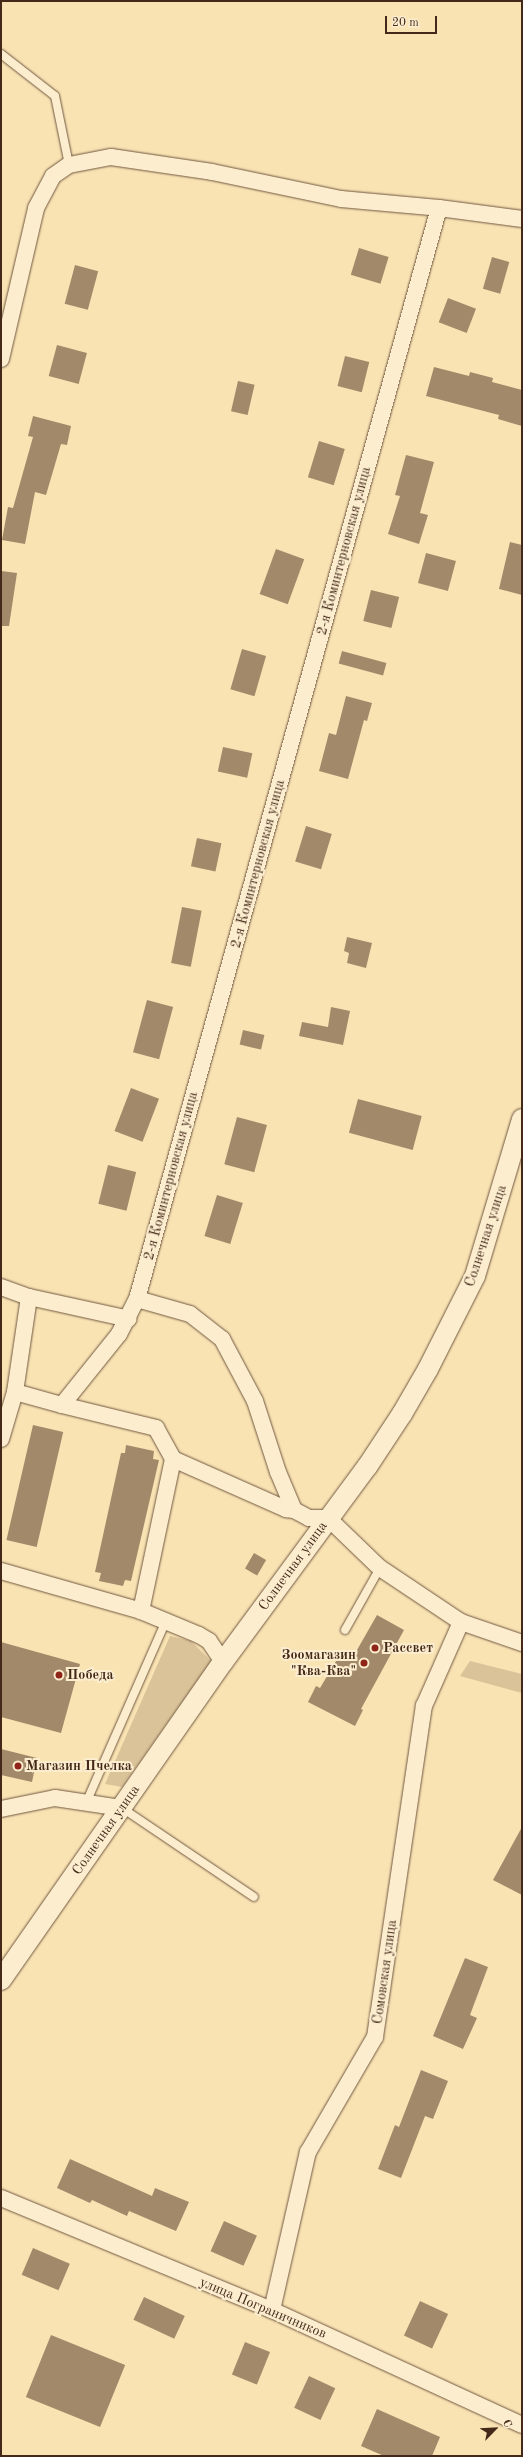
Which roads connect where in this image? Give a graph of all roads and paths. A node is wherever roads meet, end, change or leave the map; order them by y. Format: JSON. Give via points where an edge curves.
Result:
{"nodes":[{"id":1,"x":1,"y":54,"type":"edge"},
{"id":2,"x":69,"y":165,"type":"junction"},
{"id":3,"x":440,"y":208,"type":"junction"},
{"id":4,"x":522,"y":219,"type":"edge"},
{"id":5,"x":1,"y":359,"type":"edge"},
{"id":6,"x":522,"y":1120,"type":"edge"},
{"id":7,"x":1,"y":1287,"type":"edge"},
{"id":8,"x":29,"y":1296,"type":"junction"},
{"id":9,"x":137,"y":1299,"type":"junction"},
{"id":10,"x":129,"y":1319,"type":"junction"},
{"id":11,"x":15,"y":1392,"type":"junction"},
{"id":12,"x":62,"y":1405,"type":"junction"},
{"id":13,"x":1,"y":1439,"type":"edge"},
{"id":14,"x":173,"y":1459,"type":"junction"},
{"id":15,"x":294,"y":1510,"type":"junction"},
{"id":16,"x":328,"y":1518,"type":"junction"},
{"id":17,"x":380,"y":1568,"type":"junction"},
{"id":18,"x":1,"y":1571,"type":"edge"},
{"id":19,"x":141,"y":1611,"type":"junction"},
{"id":20,"x":166,"y":1621,"type":"junction"},
{"id":21,"x":461,"y":1622,"type":"junction"},
{"id":22,"x":345,"y":1630,"type":"dead end"},
{"id":23,"x":522,"y":1643,"type":"edge"},
{"id":24,"x":223,"y":1662,"type":"junction"},
{"id":25,"x":86,"y":1803,"type":"junction"},
{"id":26,"x":122,"y":1808,"type":"junction"},
{"id":27,"x":1,"y":1809,"type":"edge"},
{"id":28,"x":254,"y":1898,"type":"dead end"},
{"id":29,"x":1,"y":1980,"type":"edge"},
{"id":30,"x":1,"y":2198,"type":"edge"},
{"id":31,"x":272,"y":2310,"type":"junction"},
{"id":32,"x":522,"y":2425,"type":"edge"}],
"edges":[{"from":1,"to":2,"type":"lane","via":[[55,96]]},
{"from":2,"to":3,"type":"street","via":[[111,158],[212,172],[341,199]]},
{"from":2,"to":5,"type":"street","via":[[52,176],[36,208]]},
{"from":3,"to":4,"type":"street"},
{"from":3,"to":9,"type":"street","name":"2-я Коминтерновская улица"},
{"from":6,"to":16,"type":"street","name":"Солнечная улица","via":[[475,1276],[402,1414]]},
{"from":7,"to":8,"type":"street"},
{"from":8,"to":10,"type":"street"},
{"from":8,"to":11,"type":"street"},
{"from":9,"to":10,"type":"street","name":"2-я Коминтерновская улица"},
{"from":9,"to":15,"type":"street","via":[[190,1314],[222,1339],[255,1401],[278,1472]]},
{"from":10,"to":12,"type":"street","name":"2-я Коминтерновская улица"},
{"from":11,"to":12,"type":"street"},
{"from":11,"to":13,"type":"street"},
{"from":12,"to":14,"type":"street","via":[[156,1428]]},
{"from":14,"to":15,"type":"street","via":[[286,1509]]},
{"from":14,"to":19,"type":"street"},
{"from":15,"to":16,"type":"street","via":[[308,1518]]},
{"from":16,"to":17,"type":"street"},
{"from":16,"to":24,"type":"street","name":"Солнечная улица"},
{"from":17,"to":21,"type":"street"},
{"from":17,"to":22,"type":"lane"},
{"from":18,"to":19,"type":"street"},
{"from":19,"to":20,"type":"street"},
{"from":20,"to":24,"type":"street","via":[[209,1640]]},
{"from":20,"to":25,"type":"lane"},
{"from":21,"to":23,"type":"street"},
{"from":21,"to":31,"type":"street","name":"Сомовская улица","via":[[424,1706],[375,2037],[308,2152]]},
{"from":24,"to":26,"type":"street","name":"Солнечная улица"},
{"from":25,"to":26,"type":"street"},
{"from":25,"to":27,"type":"street","via":[[55,1798]]},
{"from":26,"to":28,"type":"lane"},
{"from":26,"to":29,"type":"street","name":"Солнечная улица"},
{"from":30,"to":31,"type":"street","name":"улица Пограничников"},
{"from":31,"to":32,"type":"street","name":"улица Пограничников"}]}
